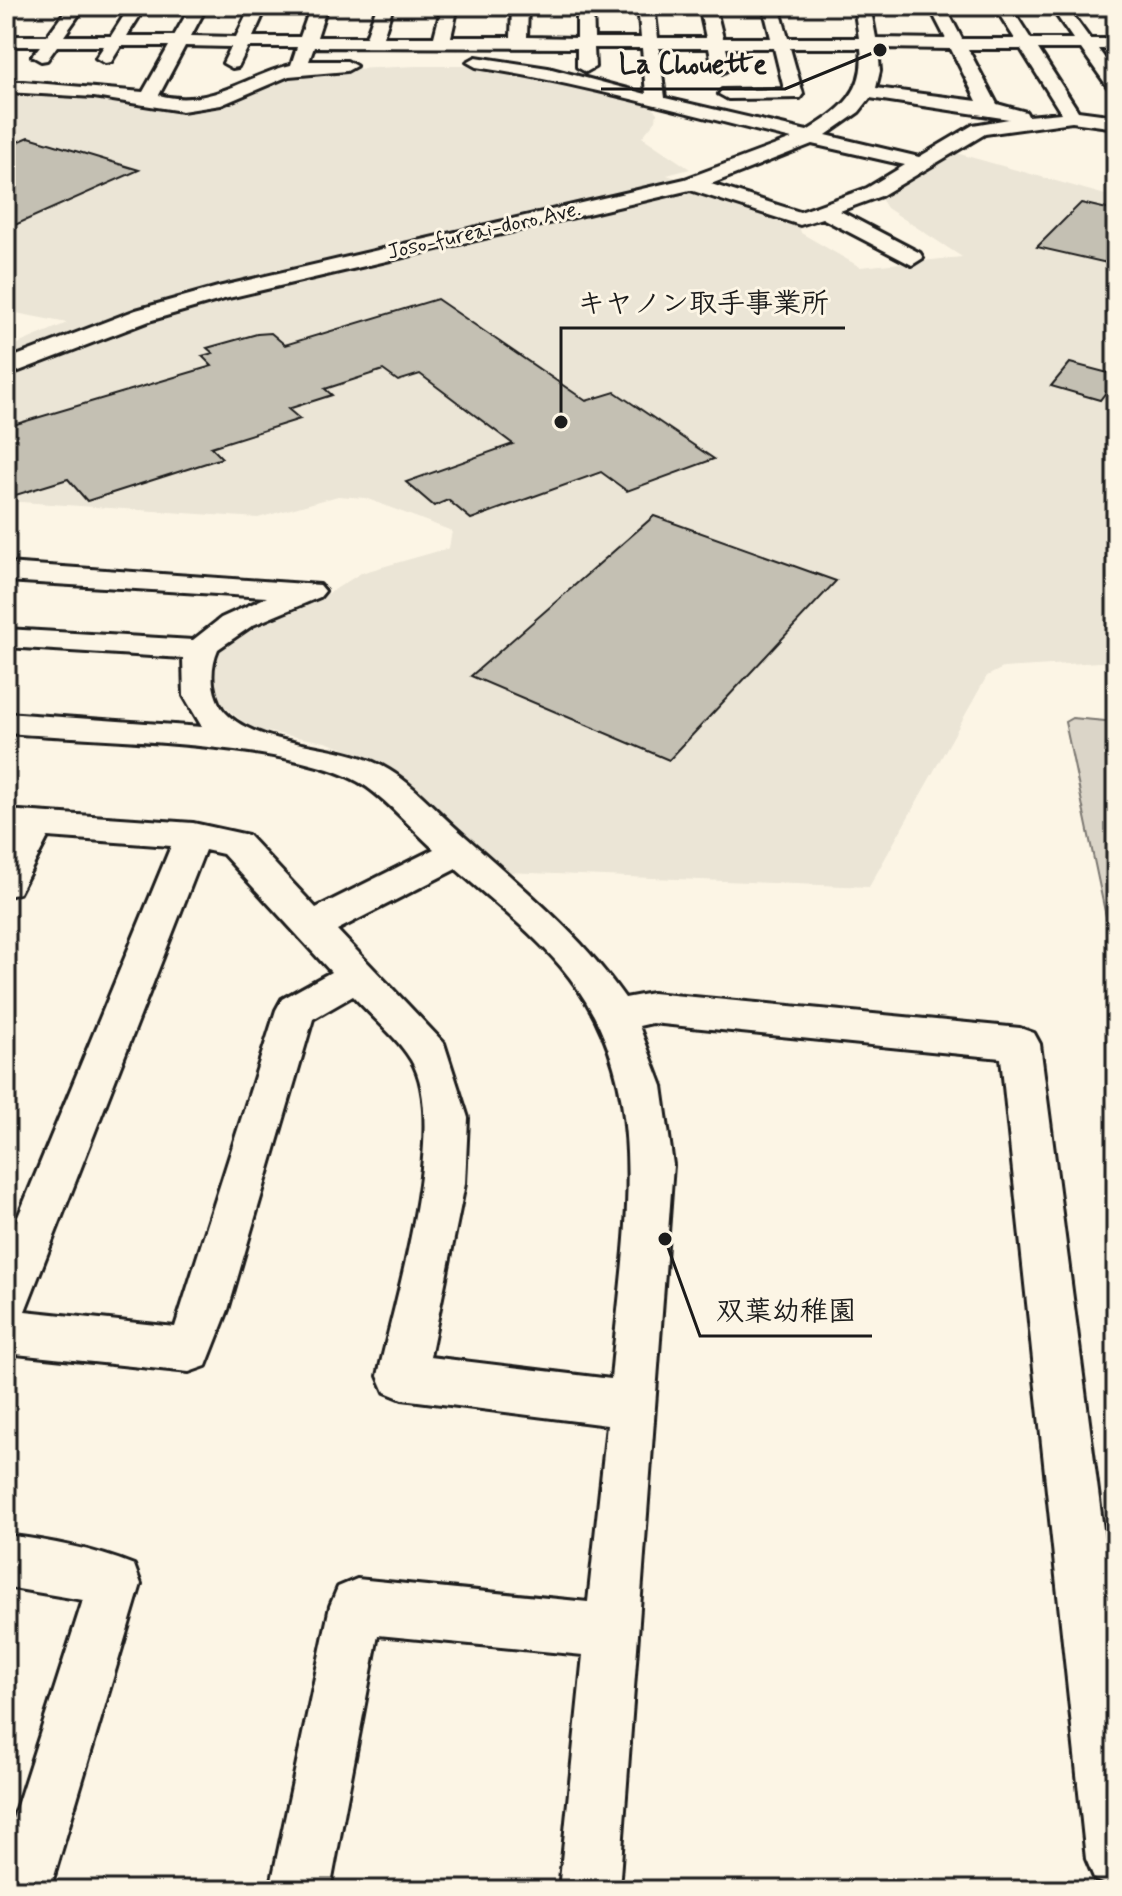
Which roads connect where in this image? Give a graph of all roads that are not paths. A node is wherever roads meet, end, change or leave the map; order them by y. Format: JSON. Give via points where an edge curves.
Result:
{"nodes":[{"id":1,"x":12,"y":6,"type":"edge"},
{"id":2,"x":77,"y":6,"type":"edge"},
{"id":3,"x":138,"y":6,"type":"edge"},
{"id":4,"x":199,"y":6,"type":"edge"},
{"id":5,"x":259,"y":6,"type":"edge"},
{"id":6,"x":319,"y":6,"type":"edge"},
{"id":7,"x":385,"y":6,"type":"edge"},
{"id":8,"x":450,"y":6,"type":"edge"},
{"id":9,"x":520,"y":6,"type":"edge"},
{"id":10,"x":585,"y":6,"type":"edge"},
{"id":11,"x":646,"y":6,"type":"edge"},
{"id":12,"x":707,"y":6,"type":"edge"},
{"id":13,"x":771,"y":6,"type":"edge"},
{"id":14,"x":862,"y":6,"type":"edge"},
{"id":15,"x":937,"y":6,"type":"edge"},
{"id":16,"x":1002,"y":6,"type":"edge"},
{"id":17,"x":1058,"y":6,"type":"edge"},
{"id":18,"x":6,"y":13,"type":"edge"},
{"id":19,"x":6,"y":41,"type":"edge"},
{"id":20,"x":51,"y":41,"type":"junction"},
{"id":21,"x":115,"y":42,"type":"junction"},
{"id":22,"x":180,"y":42,"type":"junction"},
{"id":23,"x":242,"y":42,"type":"junction"},
{"id":24,"x":306,"y":42,"type":"junction"},
{"id":25,"x":373,"y":42,"type":"junction"},
{"id":26,"x":441,"y":43,"type":"junction"},
{"id":27,"x":519,"y":43,"type":"junction"},
{"id":28,"x":585,"y":43,"type":"junction"},
{"id":29,"x":650,"y":43,"type":"junction"},
{"id":30,"x":715,"y":43,"type":"junction"},
{"id":31,"x":780,"y":44,"type":"junction"},
{"id":32,"x":868,"y":44,"type":"junction"},
{"id":33,"x":957,"y":44,"type":"junction"},
{"id":34,"x":1027,"y":44,"type":"junction"},
{"id":35,"x":1084,"y":44,"type":"junction"},
{"id":36,"x":1116,"y":44,"type":"edge"},
{"id":37,"x":437,"y":62,"type":"dead end"},
{"id":38,"x":367,"y":65,"type":"dead end"},
{"id":39,"x":298,"y":68,"type":"junction"},
{"id":40,"x":258,"y":81,"type":"junction"},
{"id":41,"x":587,"y":86,"type":"junction"},
{"id":42,"x":1116,"y":86,"type":"edge"},
{"id":43,"x":12,"y":87,"type":"edge"},
{"id":44,"x":84,"y":91,"type":"junction"},
{"id":45,"x":865,"y":92,"type":"junction"},
{"id":46,"x":728,"y":94,"type":"junction"},
{"id":47,"x":149,"y":98,"type":"junction"},
{"id":48,"x":656,"y":102,"type":"junction"},
{"id":49,"x":990,"y":108,"type":"junction"},
{"id":50,"x":1072,"y":116,"type":"junction"},
{"id":51,"x":732,"y":118,"type":"junction"},
{"id":52,"x":1038,"y":122,"type":"junction"},
{"id":53,"x":1116,"y":122,"type":"edge"},
{"id":54,"x":805,"y":138,"type":"junction"},
{"id":55,"x":1101,"y":140,"type":"dead end"},
{"id":56,"x":925,"y":164,"type":"junction"},
{"id":57,"x":691,"y":184,"type":"junction"},
{"id":58,"x":824,"y":211,"type":"junction"},
{"id":59,"x":912,"y":258,"type":"dead end"},
{"id":60,"x":6,"y":369,"type":"edge"},
{"id":61,"x":6,"y":572,"type":"edge"},
{"id":62,"x":6,"y":638,"type":"edge"},
{"id":63,"x":203,"y":650,"type":"junction"},
{"id":64,"x":10,"y":731,"type":"edge"},
{"id":65,"x":255,"y":742,"type":"junction"},
{"id":66,"x":21,"y":823,"type":"edge"},
{"id":67,"x":193,"y":835,"type":"junction"},
{"id":68,"x":460,"y":851,"type":"junction"},
{"id":69,"x":6,"y":884,"type":"edge"},
{"id":70,"x":311,"y":927,"type":"junction"},
{"id":71,"x":359,"y":975,"type":"junction"},
{"id":72,"x":615,"y":1015,"type":"junction"},
{"id":73,"x":6,"y":1302,"type":"edge"},
{"id":74,"x":6,"y":1331,"type":"edge"},
{"id":75,"x":633,"y":1405,"type":"junction"},
{"id":76,"x":6,"y":1561,"type":"edge"},
{"id":77,"x":612,"y":1631,"type":"junction"},
{"id":78,"x":1116,"y":1859,"type":"edge"},
{"id":79,"x":20,"y":1890,"type":"edge"},
{"id":80,"x":300,"y":1890,"type":"edge"},
{"id":81,"x":589,"y":1890,"type":"edge"}],
"edges":[{"from":1,"to":18,"type":"street"},
{"from":2,"to":20,"type":"street"},
{"from":3,"to":21,"type":"street"},
{"from":4,"to":22,"type":"street"},
{"from":5,"to":23,"type":"street"},
{"from":6,"to":24,"type":"street"},
{"from":7,"to":25,"type":"street"},
{"from":8,"to":26,"type":"street"},
{"from":9,"to":27,"type":"street"},
{"from":10,"to":28,"type":"street"},
{"from":11,"to":29,"type":"street"},
{"from":12,"to":30,"type":"street"},
{"from":13,"to":31,"type":"street"},
{"from":14,"to":32,"type":"street"},
{"from":15,"to":33,"type":"street"},
{"from":16,"to":34,"type":"street"},
{"from":17,"to":35,"type":"street"},
{"from":19,"to":20,"type":"street"},
{"from":20,"to":21,"type":"street"},
{"from":20,"to":43,"type":"street"},
{"from":21,"to":22,"type":"street"},
{"from":21,"to":44,"type":"street"},
{"from":22,"to":23,"type":"street"},
{"from":22,"to":47,"type":"street"},
{"from":23,"to":24,"type":"street"},
{"from":23,"to":40,"type":"street","via":[[224,82]]},
{"from":24,"to":25,"type":"street"},
{"from":24,"to":39,"type":"street"},
{"from":25,"to":26,"type":"street"},
{"from":26,"to":27,"type":"street"},
{"from":27,"to":28,"type":"street"},
{"from":28,"to":29,"type":"street"},
{"from":28,"to":41,"type":"street"},
{"from":29,"to":30,"type":"street"},
{"from":29,"to":48,"type":"street"},
{"from":30,"to":31,"type":"street"},
{"from":30,"to":46,"type":"street"},
{"from":31,"to":32,"type":"street"},
{"from":31,"to":46,"type":"street","via":[[794,94]]},
{"from":32,"to":33,"type":"street"},
{"from":32,"to":45,"type":"street"},
{"from":33,"to":34,"type":"street"},
{"from":33,"to":49,"type":"street"},
{"from":34,"to":35,"type":"street"},
{"from":34,"to":50,"type":"street"},
{"from":35,"to":36,"type":"street"},
{"from":35,"to":42,"type":"street"},
{"from":37,"to":41,"type":"street","via":[[548,73]]},
{"from":38,"to":39,"type":"street"},
{"from":39,"to":40,"type":"street"},
{"from":40,"to":47,"type":"street","via":[[238,95],[208,104],[178,106]]},
{"from":41,"to":48,"type":"street"},
{"from":43,"to":44,"type":"street"},
{"from":44,"to":47,"type":"street"},
{"from":45,"to":49,"type":"street"},
{"from":45,"to":54,"type":"street","name":"Joso-fureai-doro Ave."},
{"from":46,"to":51,"type":"street"},
{"from":48,"to":51,"type":"street"},
{"from":49,"to":52,"type":"street"},
{"from":50,"to":52,"type":"street"},
{"from":50,"to":53,"type":"street"},
{"from":51,"to":54,"type":"street"},
{"from":52,"to":55,"type":"street"},
{"from":52,"to":56,"type":"street","via":[[980,129]]},
{"from":54,"to":56,"type":"street"},
{"from":54,"to":57,"type":"street","name":"Joso-fureai-doro Ave.","via":[[760,161]]},
{"from":56,"to":58,"type":"street"},
{"from":57,"to":58,"type":"street","via":[[800,219]]},
{"from":57,"to":60,"type":"street","name":"Joso-fureai-doro Ave.","via":[[218,294],[144,315]]},
{"from":58,"to":59,"type":"street"},
{"from":61,"to":63,"type":"street","via":[[310,591],[235,622],[207,640]]},
{"from":62,"to":63,"type":"street"},
{"from":63,"to":65,"type":"street","via":[[196,687],[209,711],[218,726]]},
{"from":64,"to":65,"type":"street"},
{"from":65,"to":68,"type":"street","via":[[339,761],[378,778]]},
{"from":66,"to":67,"type":"street"},
{"from":66,"to":69,"type":"street"},
{"from":67,"to":70,"type":"street","via":[[235,844]]},
{"from":67,"to":73,"type":"street"},
{"from":68,"to":70,"type":"street"},
{"from":68,"to":72,"type":"street","via":[[563,945]]},
{"from":70,"to":71,"type":"street"},
{"from":71,"to":74,"type":"street","via":[[296,1010],[189,1350]]},
{"from":71,"to":75,"type":"street","via":[[430,1054],[447,1118],[443,1184],[402,1376]]},
{"from":72,"to":75,"type":"street","via":[[641,1086],[651,1165]]},
{"from":72,"to":78,"type":"street","via":[[652,1008],[1020,1044]]},
{"from":75,"to":77,"type":"street"},
{"from":76,"to":79,"type":"street","via":[[74,1570],[115,1584]]},
{"from":77,"to":80,"type":"street","via":[[357,1606]]},
{"from":77,"to":81,"type":"street"}]}
